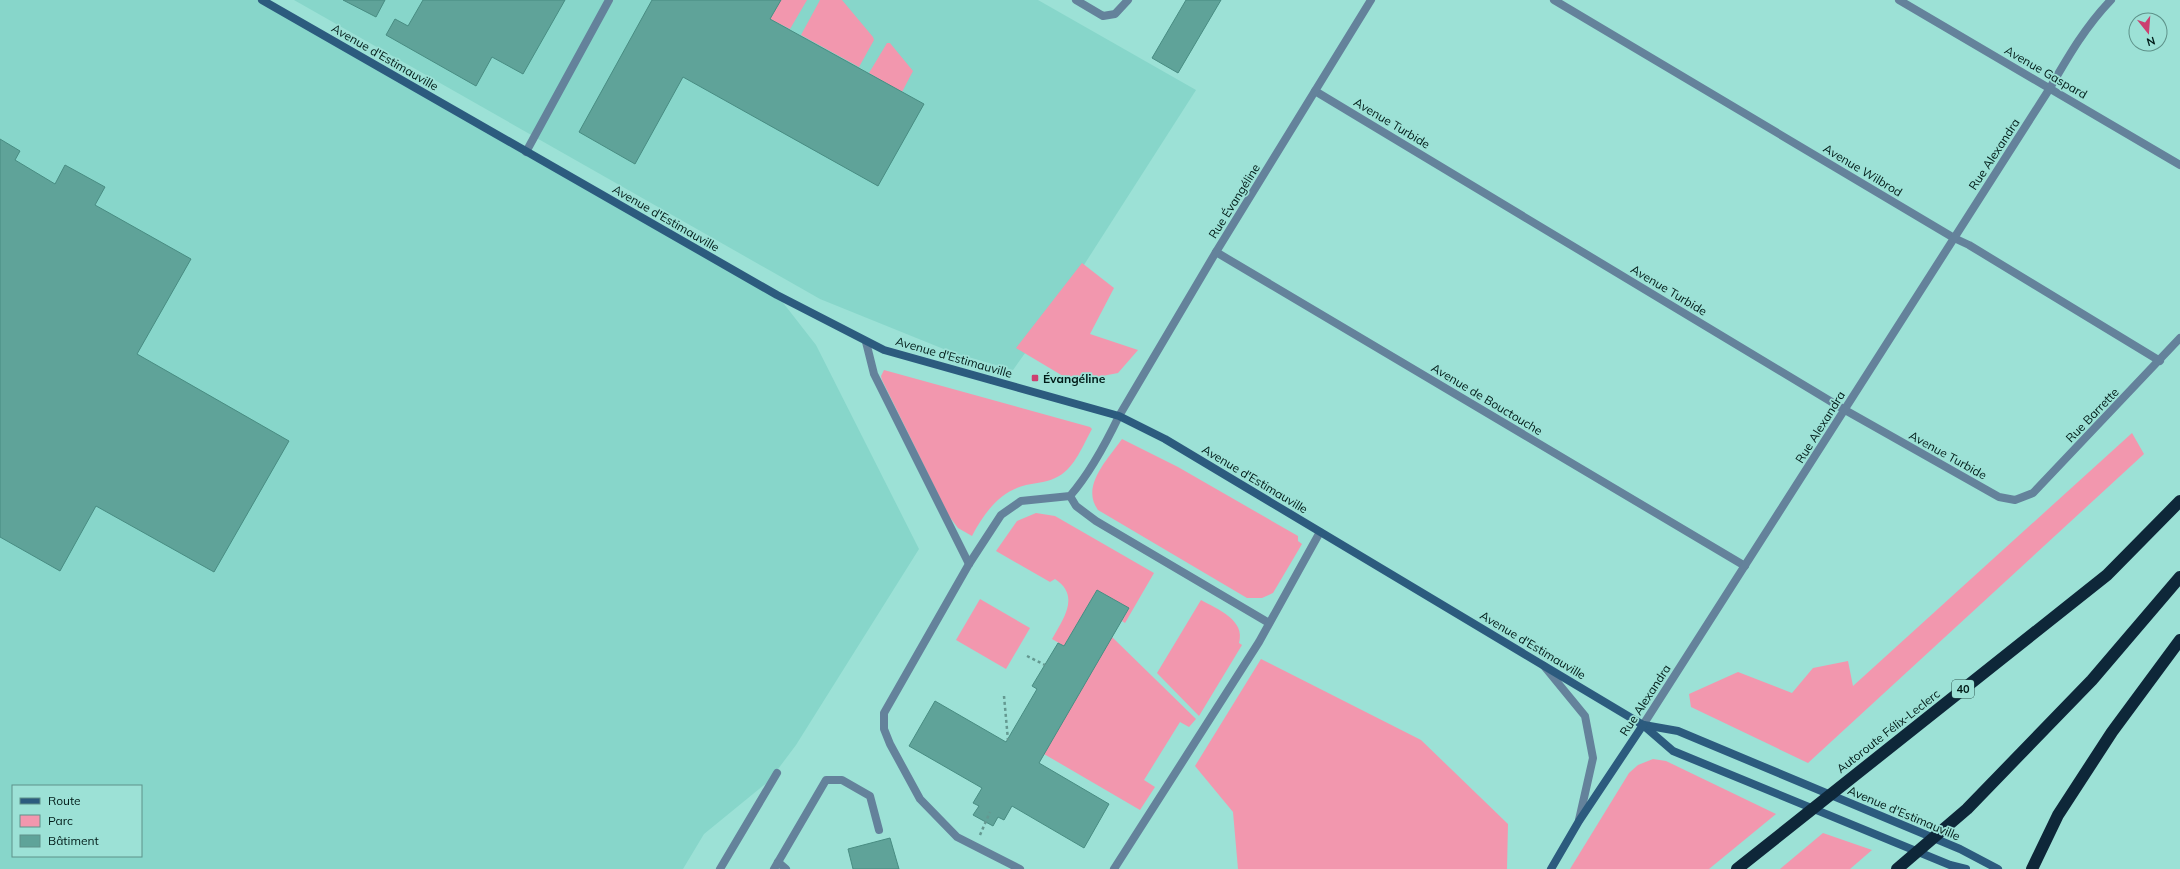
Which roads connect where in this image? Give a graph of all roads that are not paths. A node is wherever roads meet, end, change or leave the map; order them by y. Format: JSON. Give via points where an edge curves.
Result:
{"nodes":[{"id":1,"x":262,"y":0,"type":"edge"},
{"id":2,"x":609,"y":0,"type":"edge"},
{"id":3,"x":1076,"y":0,"type":"edge"},
{"id":4,"x":1128,"y":0,"type":"edge"},
{"id":5,"x":1371,"y":0,"type":"edge"},
{"id":6,"x":1554,"y":0,"type":"edge"},
{"id":7,"x":1899,"y":0,"type":"edge"},
{"id":8,"x":2106,"y":1,"type":"edge"},
{"id":9,"x":2050,"y":88,"type":"junction"},
{"id":10,"x":1315,"y":91,"type":"junction"},
{"id":11,"x":526,"y":152,"type":"junction"},
{"id":12,"x":2180,"y":165,"type":"edge"},
{"id":13,"x":1954,"y":238,"type":"junction"},
{"id":14,"x":1216,"y":252,"type":"junction"},
{"id":15,"x":2180,"y":338,"type":"edge"},
{"id":16,"x":866,"y":342,"type":"junction"},
{"id":17,"x":2160,"y":361,"type":"junction"},
{"id":18,"x":1845,"y":410,"type":"junction"},
{"id":19,"x":1119,"y":416,"type":"junction"},
{"id":20,"x":1070,"y":496,"type":"junction"},
{"id":21,"x":2015,"y":500,"type":"joint"},
{"id":22,"x":2180,"y":501,"type":"edge"},
{"id":23,"x":1320,"y":532,"type":"junction"},
{"id":24,"x":969,"y":564,"type":"junction"},
{"id":25,"x":1745,"y":566,"type":"junction"},
{"id":26,"x":2180,"y":578,"type":"edge"},
{"id":27,"x":1269,"y":623,"type":"junction"},
{"id":28,"x":2180,"y":640,"type":"edge"},
{"id":29,"x":1543,"y":664,"type":"junction"},
{"id":30,"x":1643,"y":725,"type":"junction"},
{"id":31,"x":777,"y":773,"type":"dead end"},
{"id":32,"x":1579,"y":821,"type":"junction"},
{"id":33,"x":878,"y":830,"type":"dead end"},
{"id":34,"x":776,"y":866,"type":"edge"},
{"id":35,"x":720,"y":869,"type":"edge"},
{"id":36,"x":786,"y":869,"type":"edge"},
{"id":37,"x":1020,"y":869,"type":"edge"},
{"id":38,"x":1114,"y":869,"type":"edge"},
{"id":39,"x":1551,"y":869,"type":"edge"},
{"id":40,"x":1737,"y":869,"type":"edge"},
{"id":41,"x":1896,"y":869,"type":"edge"},
{"id":42,"x":1966,"y":869,"type":"edge"},
{"id":43,"x":1998,"y":869,"type":"edge"},
{"id":44,"x":2032,"y":869,"type":"edge"}],
"edges":[{"from":1,"to":11,"type":"main road","name":"Avenue d'Estimauville"},
{"from":2,"to":11,"type":"street"},
{"from":3,"to":4,"type":"street","via":[[1103,16],[1116,14]]},
{"from":5,"to":10,"type":"street","name":"Rue Évangéline"},
{"from":6,"to":13,"type":"street","name":"Avenue Wilbrod"},
{"from":7,"to":9,"type":"street","name":"Avenue Gaspard"},
{"from":8,"to":9,"type":"street","name":"Rue Alexandra"},
{"from":9,"to":12,"type":"street","name":"Avenue Gaspard"},
{"from":9,"to":13,"type":"street","name":"Rue Alexandra"},
{"from":10,"to":14,"type":"street","name":"Rue Évangéline"},
{"from":10,"to":18,"type":"street","name":"Avenue Turbide"},
{"from":11,"to":16,"type":"main road","name":"Avenue d'Estimauville","via":[[770,291]]},
{"from":13,"to":17,"type":"street","name":"Avenue Wilbrod"},
{"from":13,"to":18,"type":"street","name":"Rue Alexandra"},
{"from":14,"to":19,"type":"street","name":"Rue Évangéline"},
{"from":14,"to":25,"type":"street","name":"Avenue de Bouctouche"},
{"from":15,"to":17,"type":"street","name":"Rue Barrette"},
{"from":16,"to":19,"type":"main road","name":"Avenue d'Estimauville","via":[[884,350]]},
{"from":16,"to":24,"type":"street","via":[[874,374]]},
{"from":17,"to":21,"type":"street","name":"Rue Barrette","via":[[2033,493]]},
{"from":18,"to":21,"type":"street","name":"Avenue Turbide","via":[[1999,497]]},
{"from":18,"to":25,"type":"street","name":"Rue Alexandra"},
{"from":19,"to":20,"type":"street","name":"Rue Évangéline","via":[[1110,435]]},
{"from":19,"to":23,"type":"main road","name":"Avenue d'Estimauville","via":[[1165,439]]},
{"from":20,"to":24,"type":"street","via":[[1021,502],[1010,508],[1001,515]]},
{"from":20,"to":27,"type":"street","via":[[1076,506],[1096,521]]},
{"from":22,"to":40,"type":"highway","name":"Autoroute Félix-Leclerc","number":"40","via":[[2107,575]]},
{"from":23,"to":27,"type":"street"},
{"from":23,"to":29,"type":"main road","name":"Avenue d'Estimauville"},
{"from":24,"to":37,"type":"street","via":[[884,712],[884,729],[920,799],[957,838]]},
{"from":25,"to":30,"type":"street","name":"Rue Alexandra"},
{"from":26,"to":41,"type":"highway","via":[[2092,680],[1989,787]]},
{"from":27,"to":38,"type":"street"},
{"from":28,"to":44,"type":"highway","via":[[2112,732],[2058,815]]},
{"from":29,"to":30,"type":"main road","name":"Avenue d'Estimauville"},
{"from":29,"to":32,"type":"street","via":[[1584,716],[1593,758]]},
{"from":30,"to":32,"type":"main road","name":"Rue Alexandra"},
{"from":30,"to":42,"type":"main road","name":"Avenue d'Estimauville","via":[[1673,750],[1950,865]]},
{"from":30,"to":43,"type":"main road","name":"Avenue d'Estimauville","via":[[1678,731],[1960,849]]},
{"from":31,"to":35,"type":"street"},
{"from":32,"to":39,"type":"main road","name":"Rue Alexandra"},
{"from":33,"to":34,"type":"street","via":[[870,796],[842,780],[826,780]]},
{"from":34,"to":36,"type":"street"}]}
